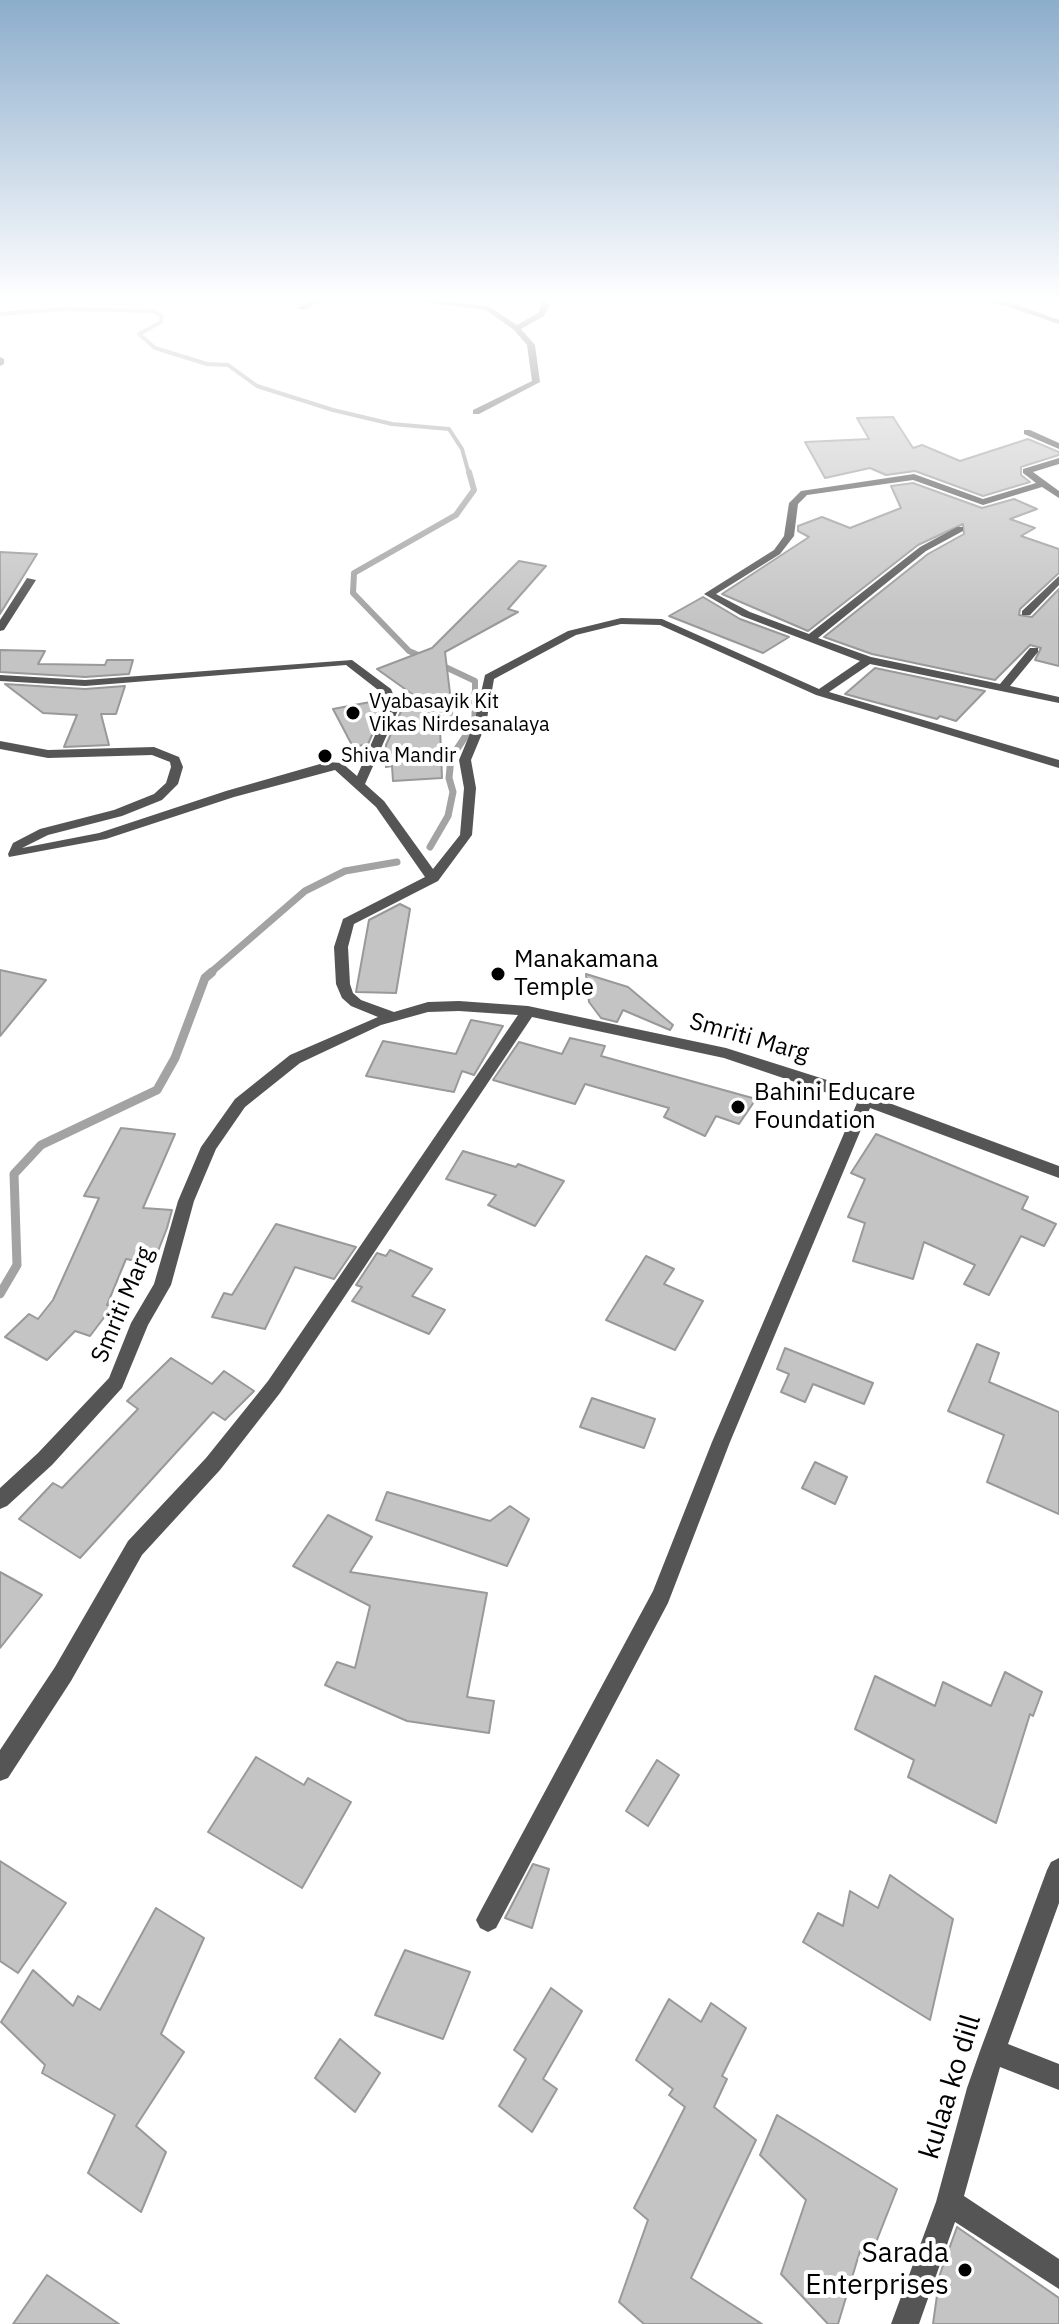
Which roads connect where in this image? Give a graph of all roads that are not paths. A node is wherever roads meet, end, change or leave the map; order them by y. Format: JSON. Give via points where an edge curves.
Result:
{"nodes":[{"id":1,"x":489,"y":405,"type":"edge"},
{"id":2,"x":476,"y":412,"type":"dead end"},
{"id":3,"x":1027,"y":432,"type":"dead end"},
{"id":4,"x":1059,"y":446,"type":"edge"},
{"id":5,"x":1059,"y":461,"type":"edge"},
{"id":6,"x":1042,"y":484,"type":"junction"},
{"id":7,"x":1059,"y":495,"type":"edge"},
{"id":8,"x":960,"y":529,"type":"dead end"},
{"id":9,"x":1059,"y":579,"type":"edge"},
{"id":10,"x":31,"y":580,"type":"dead end"},
{"id":11,"x":1026,"y":613,"type":"dead end"},
{"id":12,"x":0,"y":628,"type":"edge"},
{"id":13,"x":810,"y":639,"type":"junction"},
{"id":14,"x":1034,"y":650,"type":"dead end"},
{"id":15,"x":868,"y":660,"type":"junction"},
{"id":16,"x":0,"y":678,"type":"edge"},
{"id":17,"x":1002,"y":689,"type":"junction"},
{"id":18,"x":820,"y":693,"type":"junction"},
{"id":19,"x":1059,"y":700,"type":"edge"},
{"id":20,"x":0,"y":745,"type":"edge"},
{"id":21,"x":1059,"y":764,"type":"edge"},
{"id":22,"x":360,"y":782,"type":"junction"},
{"id":23,"x":433,"y":878,"type":"junction"},
{"id":24,"x":528,"y":1011,"type":"junction"},
{"id":25,"x":393,"y":1017,"type":"junction"},
{"id":26,"x":866,"y":1100,"type":"junction"},
{"id":27,"x":1059,"y":1172,"type":"edge"},
{"id":28,"x":0,"y":1500,"type":"edge"},
{"id":29,"x":0,"y":1770,"type":"edge"},
{"id":30,"x":1059,"y":1870,"type":"edge"},
{"id":31,"x":488,"y":1920,"type":"dead end"},
{"id":32,"x":993,"y":2051,"type":"junction"},
{"id":33,"x":1059,"y":2077,"type":"edge"},
{"id":34,"x":949,"y":2202,"type":"junction"},
{"id":35,"x":1059,"y":2275,"type":"edge"},
{"id":36,"x":905,"y":2324,"type":"edge"}],
"edges":[{"from":1,"to":2,"type":"street"},
{"from":3,"to":4,"type":"street"},
{"from":5,"to":6,"type":"street","via":[[1026,471]]},
{"from":6,"to":7,"type":"street"},
{"from":6,"to":13,"type":"street","via":[[983,502],[914,477],[804,493],[794,503],[789,536],[777,552],[709,594]]},
{"from":8,"to":13,"type":"street","via":[[923,549]]},
{"from":9,"to":11,"type":"street"},
{"from":10,"to":12,"type":"street"},
{"from":13,"to":15,"type":"street"},
{"from":14,"to":17,"type":"street"},
{"from":15,"to":17,"type":"street"},
{"from":15,"to":18,"type":"street"},
{"from":16,"to":22,"type":"street","via":[[85,683],[348,662],[387,691],[393,708]]},
{"from":17,"to":19,"type":"street"},
{"from":18,"to":21,"type":"street"},
{"from":18,"to":23,"type":"street","via":[[662,622],[621,621],[572,633],[489,677],[480,724],[465,760],[470,788],[466,835]]},
{"from":20,"to":22,"type":"street","via":[[48,754],[154,751],[175,760],[177,767],[172,784],[158,797],[44,832],[17,846],[14,854],[102,836],[327,766],[338,766]]},
{"from":22,"to":23,"type":"street","via":[[404,833]]},
{"from":23,"to":25,"type":"street","via":[[348,922],[341,947],[347,995]]},
{"from":24,"to":25,"type":"street","name":"Smriti Marg","via":[[428,1007]]},
{"from":24,"to":26,"type":"street","name":"Smriti Marg","via":[[726,1053]]},
{"from":24,"to":29,"type":"street","via":[[274,1387],[213,1464],[135,1548]]},
{"from":25,"to":28,"type":"street","name":"Smriti Marg","via":[[295,1059],[240,1103],[209,1147],[186,1201],[162,1285],[116,1383]]},
{"from":26,"to":27,"type":"street","name":"Smriti Marg"},
{"from":26,"to":31,"type":"street","via":[[661,1596]]},
{"from":30,"to":32,"type":"street","name":"kulaa ko dill"},
{"from":32,"to":33,"type":"street"},
{"from":32,"to":34,"type":"street","name":"kulaa ko dill"},
{"from":34,"to":35,"type":"street"},
{"from":34,"to":36,"type":"street","name":"kulaa ko dill"}]}
